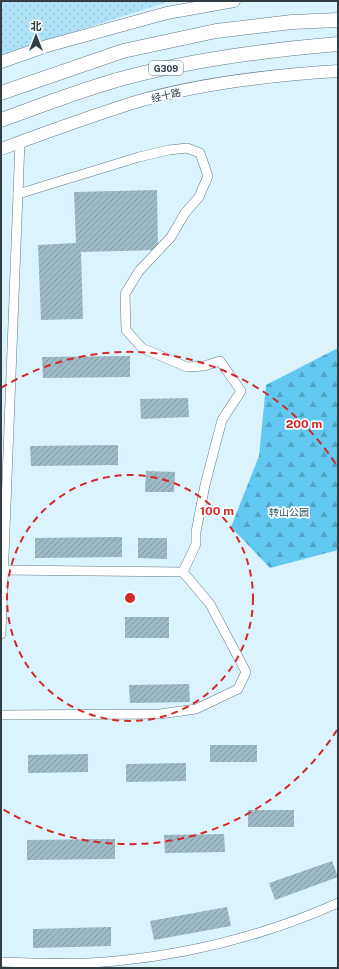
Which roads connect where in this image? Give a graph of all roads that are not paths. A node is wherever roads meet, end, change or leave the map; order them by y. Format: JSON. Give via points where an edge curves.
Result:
{"nodes":[{"id":1,"x":234,"y":1,"type":"edge"},
{"id":2,"x":338,"y":20,"type":"edge"},
{"id":3,"x":338,"y":44,"type":"edge"},
{"id":4,"x":1,"y":62,"type":"edge"},
{"id":5,"x":338,"y":71,"type":"edge"},
{"id":6,"x":1,"y":93,"type":"edge"},
{"id":7,"x":1,"y":120,"type":"edge"},
{"id":8,"x":20,"y":142,"type":"junction"},
{"id":9,"x":1,"y":149,"type":"edge"},
{"id":10,"x":18,"y":194,"type":"junction"},
{"id":11,"x":3,"y":570,"type":"junction"},
{"id":12,"x":183,"y":572,"type":"junction"},
{"id":13,"x":1,"y":634,"type":"edge"},
{"id":14,"x":1,"y":715,"type":"edge"},
{"id":15,"x":338,"y":903,"type":"edge"},
{"id":16,"x":1,"y":962,"type":"edge"}],
"edges":[{"from":1,"to":4,"type":"main road","via":[[167,13],[47,46]]},
{"from":2,"to":6,"type":"highway","number":"G309","via":[[292,22],[216,31],[123,51]]},
{"from":3,"to":7,"type":"highway","number":"G309","via":[[218,57],[127,77]]},
{"from":5,"to":8,"type":"main road","name":"经十路","via":[[197,88],[140,101]]},
{"from":8,"to":9,"type":"main road","name":"经十路"},
{"from":8,"to":10,"type":"street"},
{"from":10,"to":11,"type":"street"},
{"from":10,"to":12,"type":"street","via":[[169,150],[187,148],[200,153],[208,176],[199,197],[125,294],[126,330],[142,348],[187,367],[204,366],[220,360],[241,391],[222,420],[204,485],[196,544]]},
{"from":11,"to":12,"type":"street"},
{"from":11,"to":13,"type":"street"},
{"from":12,"to":14,"type":"street","via":[[210,604],[246,672],[238,689],[196,709],[160,714]]},
{"from":15,"to":16,"type":"street","via":[[236,940],[161,956],[52,964]]}]}
